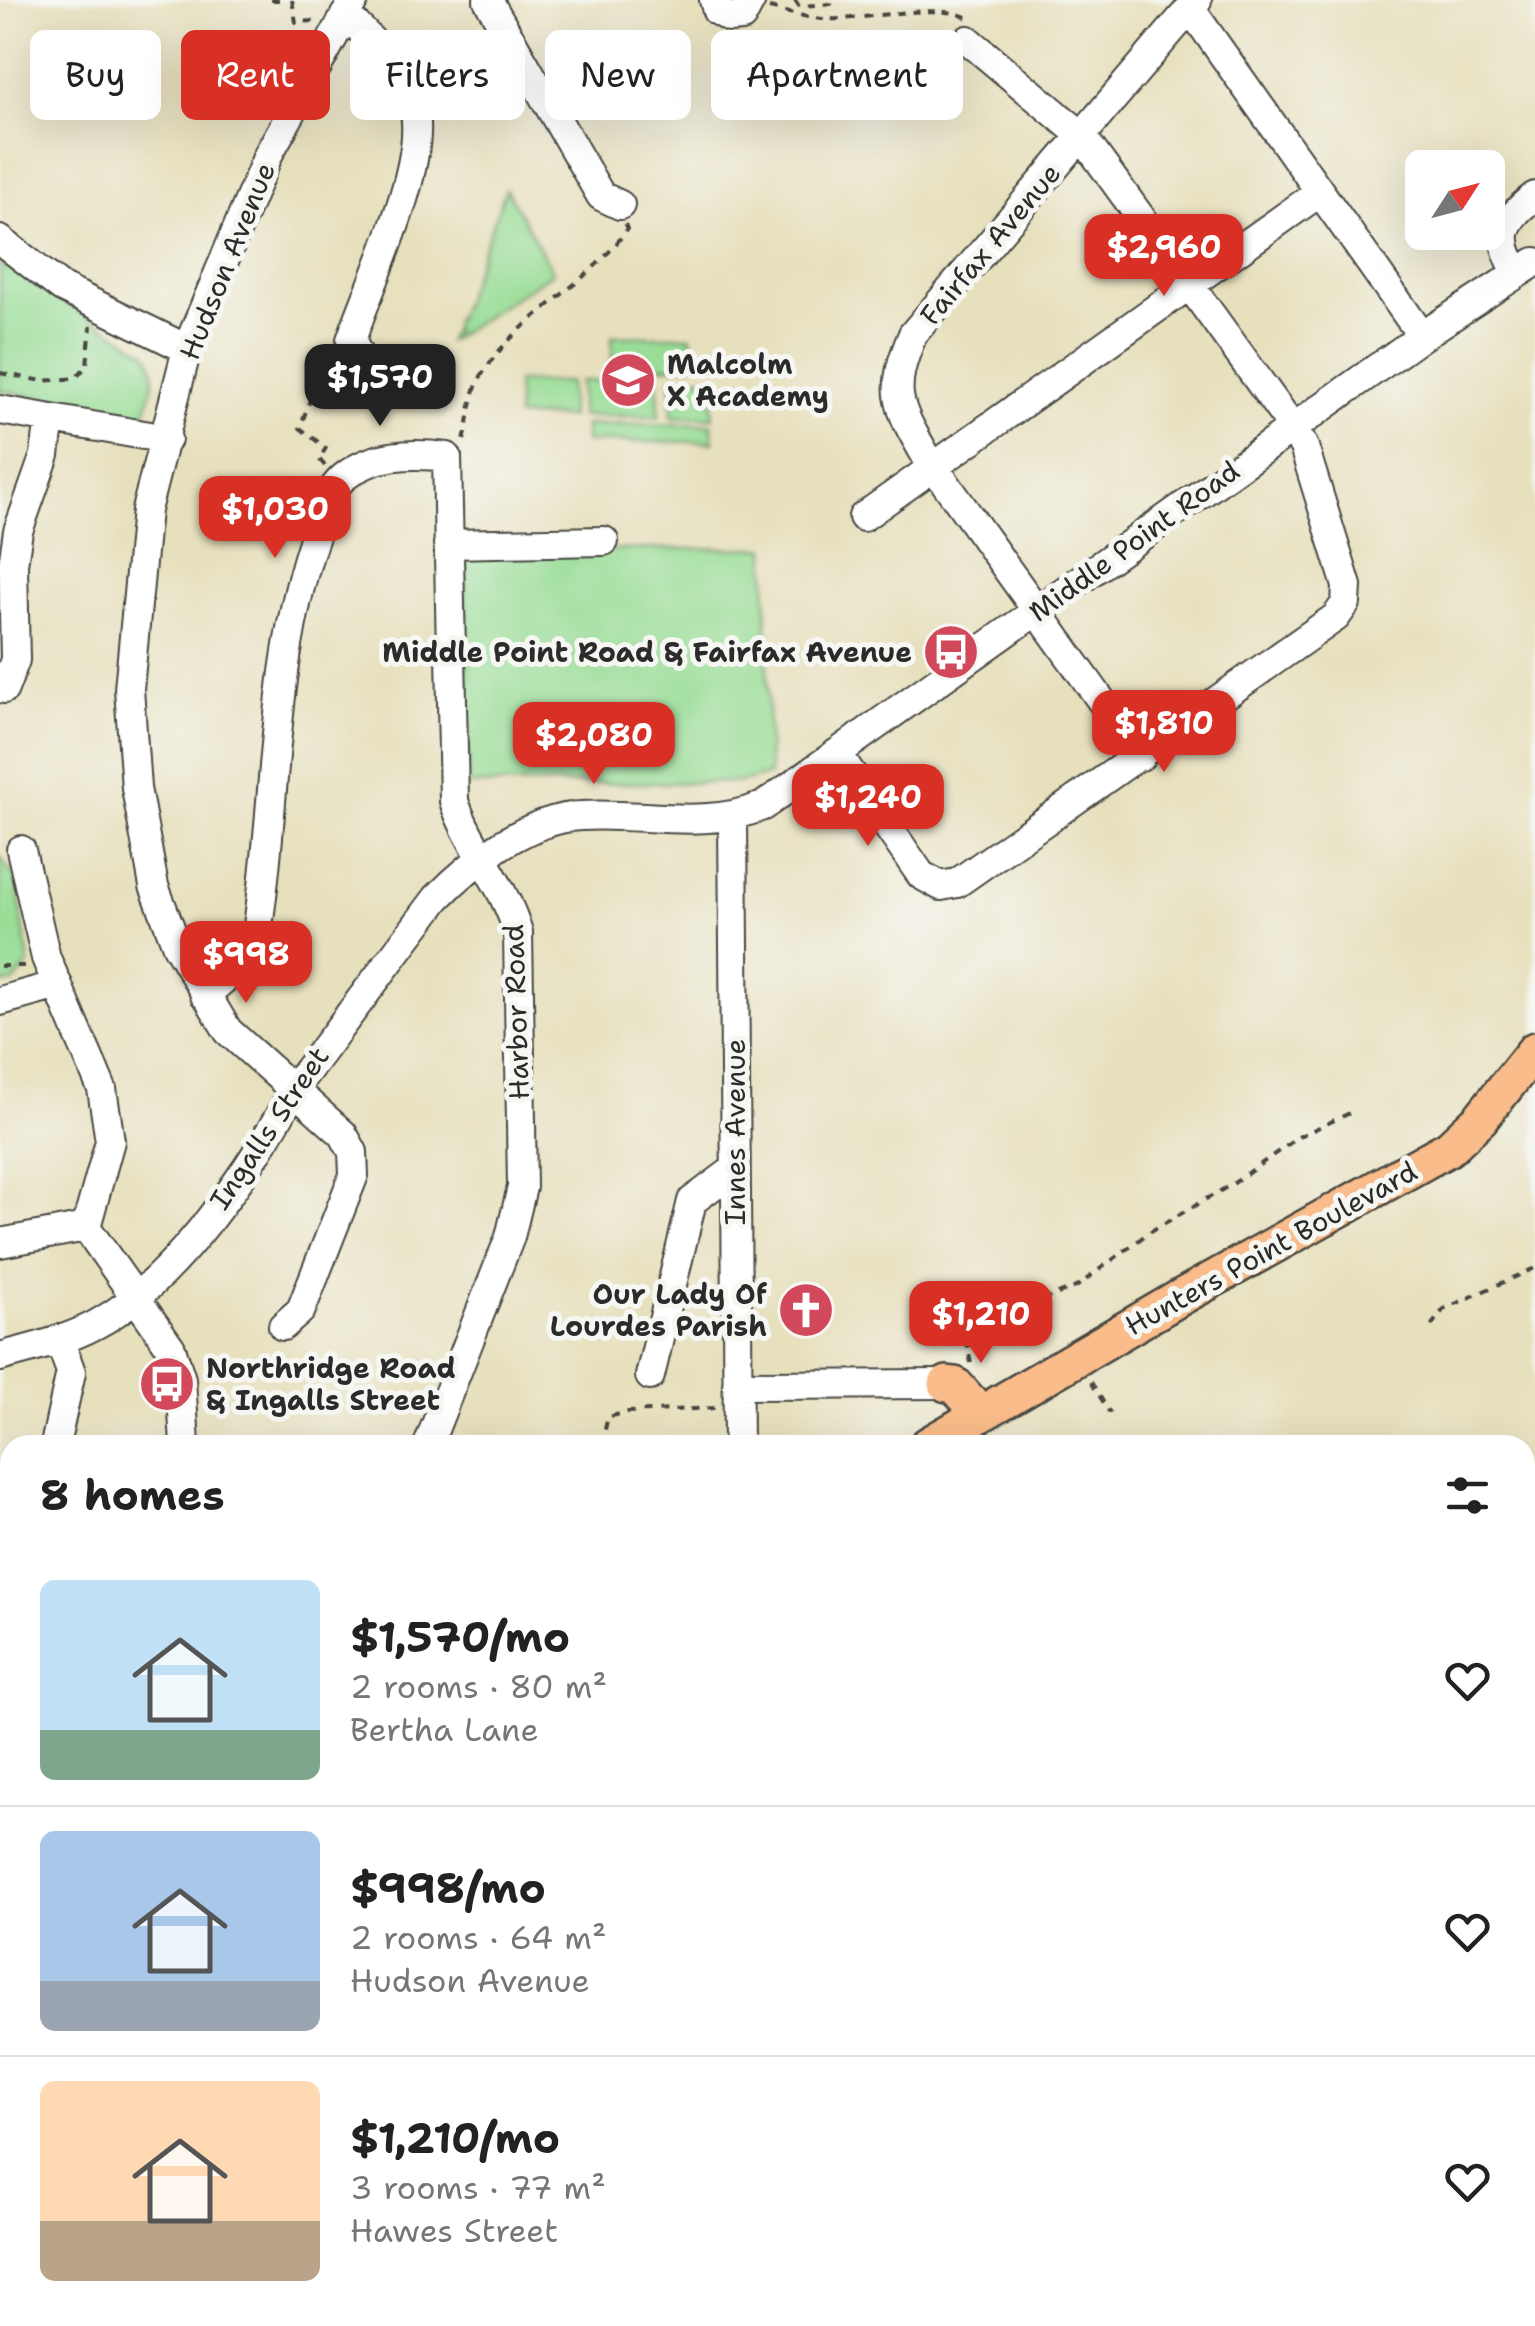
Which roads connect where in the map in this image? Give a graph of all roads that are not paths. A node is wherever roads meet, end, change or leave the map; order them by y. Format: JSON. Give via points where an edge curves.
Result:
{"nodes":[{"id":1,"x":488,"y":0,"type":"edge"},
{"id":2,"x":714,"y":0,"type":"edge"},
{"id":3,"x":750,"y":3,"type":"edge"},
{"id":4,"x":1193,"y":4,"type":"edge"},
{"id":5,"x":350,"y":8,"type":"edge"},
{"id":6,"x":968,"y":40,"type":"road end"},
{"id":7,"x":1082,"y":135,"type":"junction"},
{"id":8,"x":1320,"y":192,"type":"junction"},
{"id":9,"x":1535,"y":196,"type":"edge"},
{"id":10,"x":620,"y":205,"type":"road end"},
{"id":11,"x":0,"y":240,"type":"edge"},
{"id":12,"x":1527,"y":267,"type":"edge"},
{"id":13,"x":1190,"y":284,"type":"junction"},
{"id":14,"x":1422,"y":336,"type":"junction"},
{"id":15,"x":354,"y":347,"type":"road end"},
{"id":16,"x":187,"y":349,"type":"junction"},
{"id":17,"x":0,"y":410,"type":"edge"},
{"id":18,"x":50,"y":419,"type":"junction"},
{"id":19,"x":1293,"y":428,"type":"junction"},
{"id":20,"x":167,"y":439,"type":"junction"},
{"id":21,"x":934,"y":468,"type":"junction"},
{"id":22,"x":864,"y":517,"type":"dead end"},
{"id":23,"x":604,"y":540,"type":"dead end"},
{"id":24,"x":448,"y":544,"type":"junction"},
{"id":25,"x":1038,"y":610,"type":"junction"},
{"id":26,"x":4,"y":689,"type":"dead end"},
{"id":27,"x":836,"y":753,"type":"junction"},
{"id":28,"x":1141,"y":756,"type":"junction"},
{"id":29,"x":733,"y":818,"type":"junction"},
{"id":30,"x":21,"y":850,"type":"dead end"},
{"id":31,"x":484,"y":859,"type":"junction"},
{"id":32,"x":58,"y":985,"type":"junction"},
{"id":33,"x":204,"y":995,"type":"junction"},
{"id":34,"x":0,"y":1002,"type":"edge"},
{"id":35,"x":1535,"y":1050,"type":"edge"},
{"id":36,"x":295,"y":1087,"type":"junction"},
{"id":37,"x":735,"y":1169,"type":"junction"},
{"id":38,"x":86,"y":1227,"type":"junction"},
{"id":39,"x":0,"y":1243,"type":"edge"},
{"id":40,"x":136,"y":1296,"type":"junction"},
{"id":41,"x":282,"y":1326,"type":"dead end"},
{"id":42,"x":59,"y":1339,"type":"junction"},
{"id":43,"x":0,"y":1356,"type":"edge"},
{"id":44,"x":650,"y":1376,"type":"dead end"},
{"id":45,"x":959,"y":1376,"type":"joint"},
{"id":46,"x":737,"y":1396,"type":"junction"},
{"id":47,"x":976,"y":1430,"type":"edge"},
{"id":48,"x":57,"y":1435,"type":"edge"},
{"id":49,"x":185,"y":1435,"type":"edge"},
{"id":50,"x":432,"y":1435,"type":"edge"},
{"id":51,"x":738,"y":1435,"type":"edge"}],
"edges":[{"from":1,"to":10,"type":"street","via":[[600,196]]},
{"from":2,"to":3,"type":"street","via":[[730,18],[742,17]]},
{"from":4,"to":7,"type":"street","name":"Fairfax Avenue"},
{"from":4,"to":8,"type":"street"},
{"from":5,"to":15,"type":"street","via":[[415,110],[417,153]]},
{"from":5,"to":16,"type":"street","name":"Hudson Avenue","via":[[269,153]]},
{"from":6,"to":7,"type":"street"},
{"from":7,"to":13,"type":"street"},
{"from":7,"to":21,"type":"street","name":"Fairfax Avenue","via":[[913,334],[897,372],[901,414]]},
{"from":8,"to":13,"type":"street"},
{"from":8,"to":14,"type":"street"},
{"from":9,"to":12,"type":"street","via":[[1511,220],[1501,242]]},
{"from":11,"to":16,"type":"street","via":[[62,288]]},
{"from":12,"to":14,"type":"street","name":"Middle Point Road"},
{"from":13,"to":19,"type":"street"},
{"from":13,"to":21,"type":"street"},
{"from":14,"to":19,"type":"street","name":"Middle Point Road"},
{"from":16,"to":20,"type":"street","name":"Hudson Avenue"},
{"from":17,"to":18,"type":"street"},
{"from":18,"to":20,"type":"street"},
{"from":18,"to":26,"type":"street","via":[[46,455],[18,531],[15,660]]},
{"from":19,"to":25,"type":"street","name":"Middle Point Road"},
{"from":19,"to":28,"type":"street","via":[[1347,586],[1346,602],[1336,617]]},
{"from":20,"to":33,"type":"street","name":"Hudson Avenue","via":[[146,510],[131,672],[136,788],[154,886]]},
{"from":21,"to":22,"type":"street"},
{"from":21,"to":25,"type":"street","name":"Fairfax Avenue"},
{"from":23,"to":24,"type":"street"},
{"from":24,"to":31,"type":"street","name":"Harbor Road","via":[[454,801]]},
{"from":24,"to":33,"type":"street","name":"Harbor Road","via":[[447,457],[394,455],[368,463],[330,495],[302,573],[282,670],[254,946],[247,960]]},
{"from":25,"to":27,"type":"street","name":"Middle Point Road"},
{"from":25,"to":28,"type":"street","name":"Fairfax Avenue"},
{"from":27,"to":28,"type":"street","via":[[922,875],[942,886],[971,878]]},
{"from":27,"to":29,"type":"street","name":"Middle Point Road","via":[[764,806]]},
{"from":29,"to":31,"type":"street","name":"Ingalls Street","via":[[578,816],[532,828]]},
{"from":29,"to":37,"type":"street","name":"Innes Avenue"},
{"from":30,"to":32,"type":"street"},
{"from":31,"to":36,"type":"street","name":"Ingalls Street","via":[[437,898]]},
{"from":31,"to":50,"type":"street","name":"Harbor Road","via":[[510,901],[518,932],[522,1187],[510,1238]]},
{"from":32,"to":34,"type":"street"},
{"from":32,"to":38,"type":"street","via":[[102,1089],[110,1141]]},
{"from":33,"to":36,"type":"street","name":"Hudson Avenue","via":[[228,1031]]},
{"from":35,"to":47,"type":"main road","name":"Hunters Point Boulevard","via":[[1449,1148]]},
{"from":36,"to":40,"type":"street","name":"Ingalls Street","via":[[169,1269]]},
{"from":36,"to":41,"type":"street","name":"Hudson Avenue","via":[[344,1134],[354,1175],[301,1310]]},
{"from":37,"to":44,"type":"street","via":[[692,1201]]},
{"from":37,"to":46,"type":"street","name":"Innes Avenue"},
{"from":38,"to":39,"type":"street"},
{"from":38,"to":40,"type":"street"},
{"from":40,"to":42,"type":"street","name":"Ingalls Street","via":[[95,1325]]},
{"from":40,"to":49,"type":"street","via":[[171,1348],[182,1378]]},
{"from":42,"to":43,"type":"street","name":"Ingalls Street"},
{"from":42,"to":48,"type":"street","via":[[70,1372]]},
{"from":45,"to":46,"type":"street"},
{"from":45,"to":47,"type":"main road","via":[[954,1385]]},
{"from":46,"to":51,"type":"street","name":"Innes Avenue"}]}
